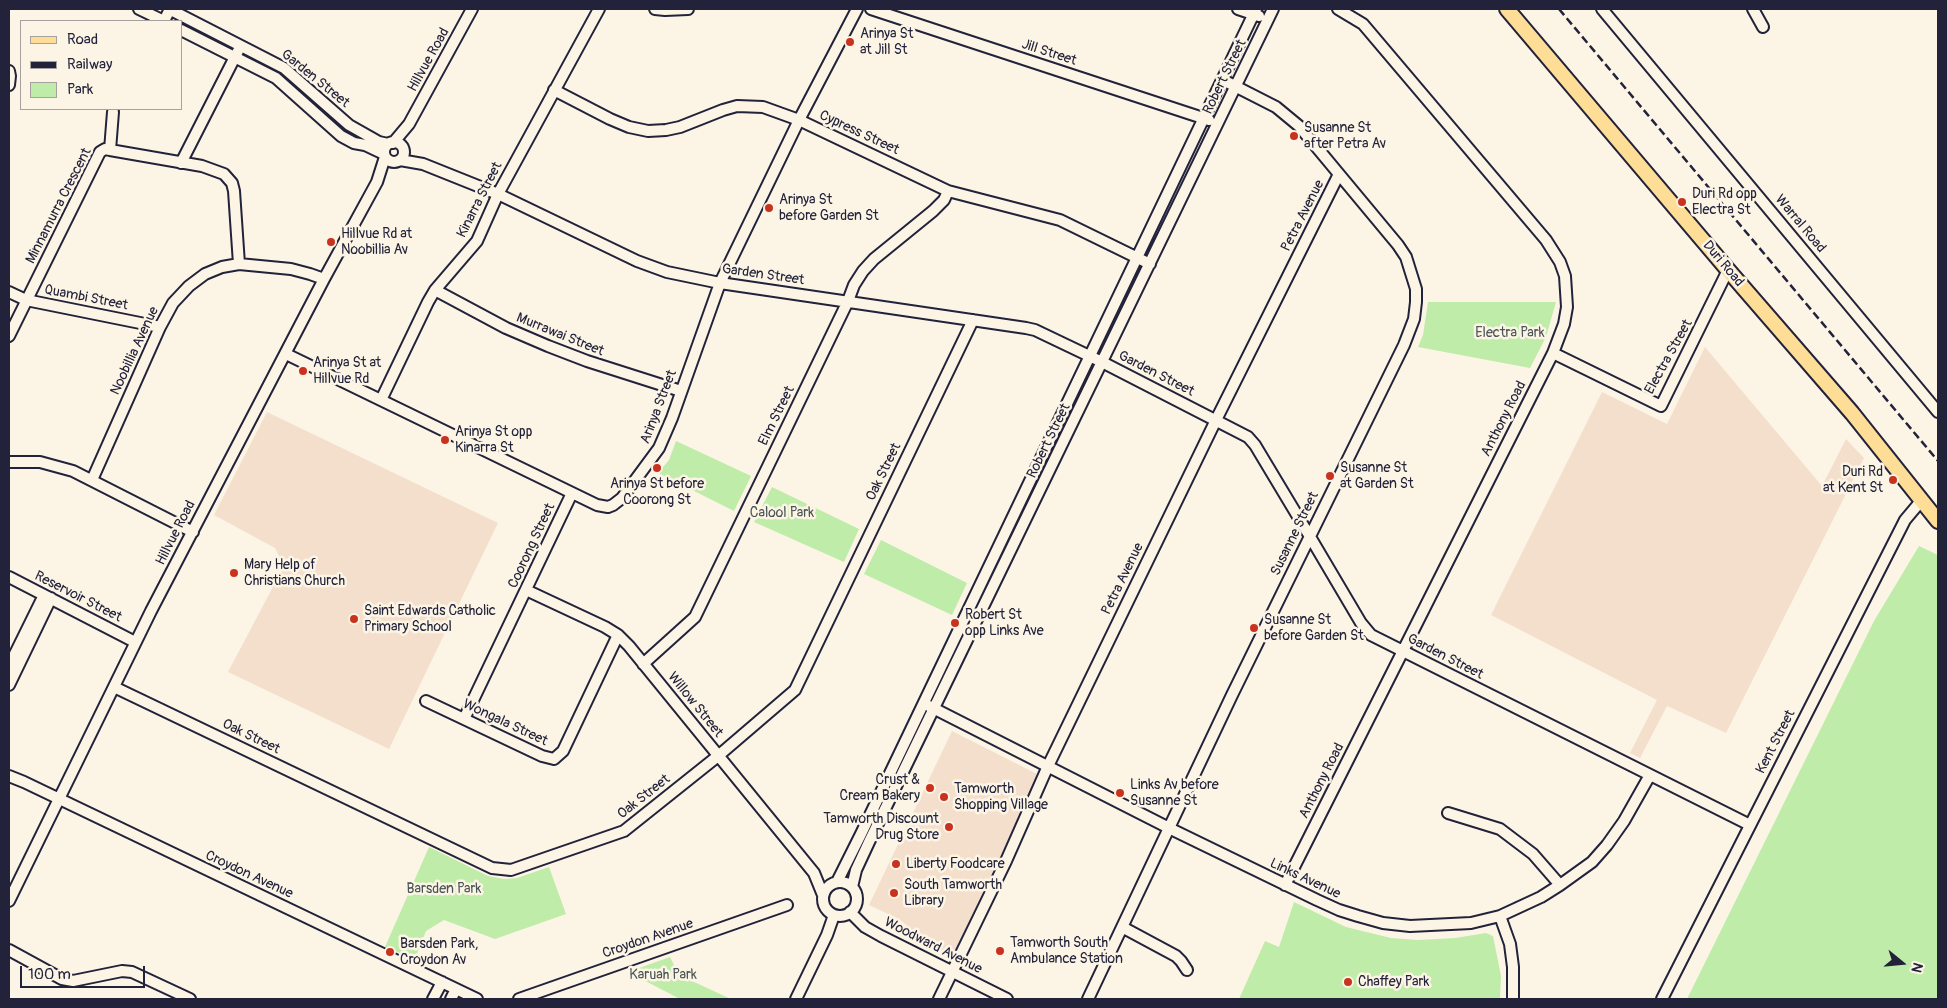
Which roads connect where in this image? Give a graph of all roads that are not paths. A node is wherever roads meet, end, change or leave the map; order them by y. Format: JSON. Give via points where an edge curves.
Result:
{"nodes":[{"id":1,"x":139,"y":9,"type":"edge"},
{"id":2,"x":170,"y":9,"type":"edge"},
{"id":3,"x":472,"y":9,"type":"edge"},
{"id":4,"x":599,"y":9,"type":"edge"},
{"id":5,"x":655,"y":9,"type":"edge"},
{"id":6,"x":688,"y":9,"type":"edge"},
{"id":7,"x":857,"y":9,"type":"edge"},
{"id":8,"x":871,"y":9,"type":"edge"},
{"id":9,"x":1238,"y":9,"type":"edge"},
{"id":10,"x":1273,"y":9,"type":"edge"},
{"id":11,"x":1338,"y":9,"type":"edge"},
{"id":12,"x":1507,"y":9,"type":"edge"},
{"id":13,"x":1602,"y":9,"type":"edge"},
{"id":14,"x":1753,"y":9,"type":"edge"},
{"id":15,"x":1255,"y":11,"type":"edge"},
{"id":16,"x":1268,"y":19,"type":"junction"},
{"id":17,"x":162,"y":20,"type":"edge"},
{"id":18,"x":1763,"y":27,"type":"dead end"},
{"id":19,"x":182,"y":30,"type":"edge"},
{"id":20,"x":241,"y":46,"type":"junction"},
{"id":21,"x":235,"y":57,"type":"junction"},
{"id":22,"x":9,"y":71,"type":"edge"},
{"id":23,"x":1222,"y":80,"type":"junction"},
{"id":24,"x":9,"y":85,"type":"edge"},
{"id":25,"x":1236,"y":86,"type":"junction"},
{"id":26,"x":554,"y":90,"type":"junction"},
{"id":27,"x":113,"y":112,"type":"dead end"},
{"id":28,"x":1204,"y":119,"type":"junction"},
{"id":29,"x":799,"y":120,"type":"junction"},
{"id":30,"x":1218,"y":123,"type":"junction"},
{"id":31,"x":410,"y":124,"type":"junction"},
{"id":32,"x":390,"y":143,"type":"junction"},
{"id":33,"x":110,"y":150,"type":"junction"},
{"id":34,"x":400,"y":155,"type":"junction"},
{"id":35,"x":384,"y":156,"type":"junction"},
{"id":36,"x":181,"y":163,"type":"junction"},
{"id":37,"x":1339,"y":174,"type":"junction"},
{"id":38,"x":377,"y":182,"type":"junction"},
{"id":39,"x":948,"y":191,"type":"junction"},
{"id":40,"x":498,"y":194,"type":"junction"},
{"id":41,"x":1137,"y":257,"type":"junction"},
{"id":42,"x":240,"y":264,"type":"junction"},
{"id":43,"x":1150,"y":264,"type":"junction"},
{"id":44,"x":1728,"y":270,"type":"junction"},
{"id":45,"x":324,"y":279,"type":"junction"},
{"id":46,"x":720,"y":282,"type":"junction"},
{"id":47,"x":436,"y":290,"type":"junction"},
{"id":48,"x":9,"y":292,"type":"edge"},
{"id":49,"x":26,"y":300,"type":"junction"},
{"id":50,"x":848,"y":301,"type":"junction"},
{"id":51,"x":973,"y":320,"type":"junction"},
{"id":52,"x":160,"y":327,"type":"junction"},
{"id":53,"x":9,"y":336,"type":"edge"},
{"id":54,"x":1553,"y":353,"type":"junction"},
{"id":55,"x":286,"y":354,"type":"junction"},
{"id":56,"x":1089,"y":356,"type":"junction"},
{"id":57,"x":1102,"y":362,"type":"junction"},
{"id":58,"x":681,"y":391,"type":"junction"},
{"id":59,"x":381,"y":400,"type":"junction"},
{"id":60,"x":1938,"y":412,"type":"edge"},
{"id":61,"x":1216,"y":420,"type":"junction"},
{"id":62,"x":9,"y":462,"type":"edge"},
{"id":63,"x":92,"y":480,"type":"junction"},
{"id":64,"x":572,"y":493,"type":"junction"},
{"id":65,"x":1921,"y":501,"type":"junction"},
{"id":66,"x":1938,"y":521,"type":"edge"},
{"id":67,"x":192,"y":532,"type":"junction"},
{"id":68,"x":1309,"y":535,"type":"junction"},
{"id":69,"x":9,"y":577,"type":"edge"},
{"id":70,"x":526,"y":590,"type":"junction"},
{"id":71,"x":48,"y":597,"type":"junction"},
{"id":72,"x":618,"y":635,"type":"junction"},
{"id":73,"x":135,"y":642,"type":"junction"},
{"id":74,"x":1402,"y":651,"type":"junction"},
{"id":75,"x":642,"y":664,"type":"junction"},
{"id":76,"x":9,"y":666,"type":"edge"},
{"id":77,"x":9,"y":685,"type":"edge"},
{"id":78,"x":114,"y":687,"type":"junction"},
{"id":79,"x":426,"y":701,"type":"dead end"},
{"id":80,"x":924,"y":702,"type":"junction"},
{"id":81,"x":935,"y":709,"type":"junction"},
{"id":82,"x":464,"y":719,"type":"junction"},
{"id":83,"x":718,"y":756,"type":"junction"},
{"id":84,"x":1048,"y":766,"type":"junction"},
{"id":85,"x":1650,"y":775,"type":"junction"},
{"id":86,"x":9,"y":776,"type":"edge"},
{"id":87,"x":58,"y":799,"type":"junction"},
{"id":88,"x":1448,"y":813,"type":"dead end"},
{"id":89,"x":1750,"y":825,"type":"junction"},
{"id":90,"x":1170,"y":828,"type":"junction"},
{"id":91,"x":814,"y":873,"type":"junction"},
{"id":92,"x":836,"y":882,"type":"junction"},
{"id":93,"x":1285,"y":885,"type":"junction"},
{"id":94,"x":1560,"y":885,"type":"junction"},
{"id":95,"x":852,"y":887,"type":"junction"},
{"id":96,"x":823,"y":895,"type":"junction"},
{"id":97,"x":9,"y":901,"type":"edge"},
{"id":98,"x":787,"y":905,"type":"dead end"},
{"id":99,"x":850,"y":912,"type":"junction"},
{"id":100,"x":834,"y":915,"type":"junction"},
{"id":101,"x":1500,"y":916,"type":"junction"},
{"id":102,"x":1122,"y":927,"type":"junction"},
{"id":103,"x":9,"y":950,"type":"edge"},
{"id":104,"x":1186,"y":970,"type":"dead end"},
{"id":105,"x":953,"y":972,"type":"junction"},
{"id":106,"x":442,"y":982,"type":"junction"},
{"id":107,"x":456,"y":989,"type":"junction"},
{"id":108,"x":546,"y":995,"type":"edge"},
{"id":109,"x":190,"y":999,"type":"edge"},
{"id":110,"x":434,"y":999,"type":"edge"},
{"id":111,"x":451,"y":999,"type":"edge"},
{"id":112,"x":477,"y":999,"type":"edge"},
{"id":113,"x":519,"y":999,"type":"edge"},
{"id":114,"x":796,"y":999,"type":"edge"},
{"id":115,"x":939,"y":999,"type":"edge"},
{"id":116,"x":1007,"y":999,"type":"edge"},
{"id":117,"x":1088,"y":999,"type":"edge"},
{"id":118,"x":1513,"y":999,"type":"edge"},
{"id":119,"x":1662,"y":999,"type":"edge"}],
"edges":[{"from":1,"to":17,"type":"street"},
{"from":2,"to":20,"type":"street","name":"Garden Street"},
{"from":3,"to":31,"type":"street","name":"Hillvue Road"},
{"from":4,"to":26,"type":"street","name":"Kinarra Street"},
{"from":5,"to":6,"type":"street"},
{"from":7,"to":29,"type":"street","name":"Arinya Street"},
{"from":8,"to":28,"type":"street","name":"Jill Street"},
{"from":9,"to":15,"type":"street"},
{"from":10,"to":16,"type":"street","name":"Robert Street"},
{"from":11,"to":54,"type":"street","name":"Anthony Road","via":[[1363,24],[1553,249],[1565,276],[1567,307]]},
{"from":12,"to":44,"type":"main road","name":"Duri Road"},
{"from":13,"to":60,"type":"street","name":"Warral Road"},
{"from":14,"to":18,"type":"street"},
{"from":15,"to":16,"type":"street"},
{"from":15,"to":23,"type":"street","name":"Robert Street"},
{"from":16,"to":25,"type":"street","name":"Robert Street"},
{"from":19,"to":21,"type":"street","name":"Garden Street"},
{"from":20,"to":21,"type":"street"},
{"from":20,"to":32,"type":"street","name":"Garden Street","via":[[284,68],[356,130],[379,142]]},
{"from":21,"to":35,"type":"street","name":"Garden Street","via":[[276,78],[341,136]]},
{"from":21,"to":36,"type":"street"},
{"from":22,"to":24,"type":"street"},
{"from":23,"to":25,"type":"street","name":"Susanne Street"},
{"from":23,"to":28,"type":"street","name":"Robert Street"},
{"from":25,"to":30,"type":"street","name":"Robert Street"},
{"from":25,"to":37,"type":"street","name":"Susanne Street","via":[[1276,107],[1299,126]]},
{"from":26,"to":29,"type":"street","name":"Cypress Street","via":[[610,119],[648,131],[680,127],[737,106],[763,107]]},
{"from":26,"to":40,"type":"street","name":"Kinarra Street"},
{"from":27,"to":33,"type":"street","name":"Minnamurra Crescent"},
{"from":28,"to":30,"type":"street","name":"Jill Street"},
{"from":28,"to":41,"type":"street","name":"Robert Street"},
{"from":29,"to":39,"type":"street","name":"Cypress Street"},
{"from":29,"to":46,"type":"street","name":"Arinya Street"},
{"from":30,"to":43,"type":"street","name":"Robert Street"},
{"from":31,"to":32,"type":"street","name":"Hillvue Road"},
{"from":31,"to":34,"type":"street","name":"Hillvue Road"},
{"from":32,"to":34,"type":"street","via":[[397,143]]},
{"from":32,"to":35,"type":"street"},
{"from":33,"to":36,"type":"street","name":"Minnamurra Crescent"},
{"from":33,"to":49,"type":"street","name":"Minnamurra Crescent","via":[[100,152]]},
{"from":34,"to":35,"type":"street","via":[[391,162]]},
{"from":34,"to":38,"type":"street","name":"Hillvue Road"},
{"from":34,"to":40,"type":"street","name":"Garden Street"},
{"from":35,"to":38,"type":"street","name":"Hillvue Road"},
{"from":36,"to":42,"type":"street","name":"Minnamurra Crescent","via":[[218,171],[232,182]]},
{"from":37,"to":61,"type":"street","name":"Petra Avenue"},
{"from":37,"to":68,"type":"street","name":"Susanne Street","via":[[1406,258],[1416,289],[1416,302],[1414,319],[1404,345]]},
{"from":38,"to":45,"type":"street","name":"Hillvue Road"},
{"from":39,"to":41,"type":"street","name":"Cypress Street","via":[[1060,220]]},
{"from":39,"to":50,"type":"street","name":"Elm Street","via":[[933,211],[863,271]]},
{"from":40,"to":46,"type":"street","name":"Garden Street","via":[[646,265]]},
{"from":40,"to":47,"type":"street","name":"Kinarra Street","via":[[476,241]]},
{"from":41,"to":43,"type":"street","name":"Cypress Street"},
{"from":41,"to":56,"type":"street","name":"Robert Street"},
{"from":42,"to":45,"type":"street","name":"Noobillia Avenue","via":[[291,269]]},
{"from":42,"to":52,"type":"street","name":"Noobillia Avenue","via":[[205,274],[189,286]]},
{"from":43,"to":57,"type":"street","name":"Robert Street"},
{"from":44,"to":54,"type":"street","name":"Electra Street","via":[[1661,406]]},
{"from":44,"to":65,"type":"main road","name":"Duri Road","via":[[1852,413]]},
{"from":45,"to":55,"type":"street","name":"Hillvue Road"},
{"from":46,"to":50,"type":"street","name":"Garden Street"},
{"from":46,"to":58,"type":"street","name":"Arinya Street"},
{"from":47,"to":58,"type":"street","name":"Murrawai Street","via":[[506,328],[548,346]]},
{"from":47,"to":59,"type":"street","name":"Kinarra Street"},
{"from":48,"to":49,"type":"street","name":"Quambi Street"},
{"from":49,"to":52,"type":"street","name":"Quambi Street"},
{"from":49,"to":53,"type":"street","name":"Minnamurra Crescent"},
{"from":50,"to":51,"type":"street","name":"Garden Street"},
{"from":50,"to":75,"type":"street","name":"Elm Street","via":[[694,617]]},
{"from":51,"to":56,"type":"street","name":"Garden Street","via":[[1036,330]]},
{"from":51,"to":83,"type":"street","name":"Oak Street","via":[[795,690]]},
{"from":52,"to":63,"type":"street","name":"Noobillia Avenue"},
{"from":54,"to":74,"type":"street","name":"Anthony Road"},
{"from":55,"to":59,"type":"street","name":"Arinya Street"},
{"from":55,"to":67,"type":"street","name":"Hillvue Road"},
{"from":56,"to":57,"type":"street","name":"Garden Street"},
{"from":56,"to":80,"type":"street","name":"Robert Street"},
{"from":57,"to":61,"type":"street","name":"Garden Street"},
{"from":57,"to":81,"type":"street","name":"Robert Street"},
{"from":58,"to":64,"type":"street","name":"Arinya Street","via":[[659,448],[622,498],[602,507]]},
{"from":59,"to":64,"type":"street","name":"Arinya Street"},
{"from":61,"to":68,"type":"street","name":"Garden Street","via":[[1251,440]]},
{"from":61,"to":84,"type":"street","name":"Petra Avenue"},
{"from":62,"to":63,"type":"street","via":[[49,464]]},
{"from":63,"to":67,"type":"street"},
{"from":64,"to":70,"type":"street","name":"Coorong Street"},
{"from":65,"to":66,"type":"main road","name":"Duri Road"},
{"from":65,"to":89,"type":"street","name":"Kent Street","via":[[1905,520]]},
{"from":67,"to":73,"type":"street","name":"Hillvue Road"},
{"from":68,"to":74,"type":"street","name":"Garden Street","via":[[1360,623],[1371,635]]},
{"from":68,"to":90,"type":"street","name":"Susanne Street"},
{"from":69,"to":71,"type":"street","name":"Reservoir Street"},
{"from":70,"to":72,"type":"street","name":"Willow Street"},
{"from":70,"to":82,"type":"street","name":"Coorong Street"},
{"from":71,"to":73,"type":"street","name":"Reservoir Street"},
{"from":71,"to":76,"type":"street"},
{"from":71,"to":77,"type":"street"},
{"from":72,"to":75,"type":"street","name":"Willow Street"},
{"from":72,"to":82,"type":"street","name":"Wongala Street","via":[[562,751],[554,759]]},
{"from":73,"to":78,"type":"street","name":"Hillvue Road"},
{"from":74,"to":85,"type":"street","name":"Garden Street"},
{"from":74,"to":93,"type":"street","name":"Anthony Road"},
{"from":75,"to":83,"type":"street","name":"Willow Street"},
{"from":78,"to":83,"type":"street","name":"Oak Street","via":[[482,864],[501,870],[520,867],[624,831]]},
{"from":78,"to":87,"type":"street","name":"Hillvue Road"},
{"from":79,"to":82,"type":"street","name":"Wongala Street"},
{"from":80,"to":81,"type":"street","name":"Links Avenue"},
{"from":80,"to":92,"type":"street","name":"Robert Street"},
{"from":81,"to":84,"type":"street","name":"Links Avenue"},
{"from":81,"to":95,"type":"street","name":"Robert Street","via":[[854,874]]},
{"from":83,"to":91,"type":"street","name":"Willow Street"},
{"from":84,"to":90,"type":"street","name":"Links Avenue"},
{"from":84,"to":105,"type":"street","name":"Petra Avenue"},
{"from":85,"to":89,"type":"street","name":"Garden Street"},
{"from":85,"to":94,"type":"street","name":"Links Avenue","via":[[1607,845],[1592,862]]},
{"from":86,"to":87,"type":"street","name":"Croydon Avenue"},
{"from":87,"to":97,"type":"street","name":"Hillvue Road"},
{"from":87,"to":106,"type":"street","name":"Croydon Avenue"},
{"from":88,"to":94,"type":"street","via":[[1500,829],[1533,854]]},
{"from":89,"to":119,"type":"street","name":"Kent Street"},
{"from":90,"to":93,"type":"street","name":"Links Avenue"},
{"from":90,"to":102,"type":"street","name":"Susanne Street"},
{"from":91,"to":92,"type":"street","name":"Willow Street"},
{"from":91,"to":96,"type":"street","name":"Willow Street"},
{"from":92,"to":95,"type":"street"},
{"from":92,"to":96,"type":"street","via":[[827,887]]},
{"from":93,"to":101,"type":"street","name":"Links Avenue","via":[[1338,910],[1383,923],[1440,926]]},
{"from":94,"to":101,"type":"street","name":"Links Avenue"},
{"from":95,"to":99,"type":"street","via":[[856,902]]},
{"from":96,"to":100,"type":"street","via":[[826,909]]},
{"from":98,"to":108,"type":"street","name":"Croydon Avenue"},
{"from":99,"to":100,"type":"street"},
{"from":99,"to":105,"type":"street","name":"Woodward Avenue","via":[[865,927]]},
{"from":100,"to":114,"type":"street"},
{"from":101,"to":118,"type":"street","via":[[1510,944]]},
{"from":102,"to":104,"type":"street","via":[[1176,956]]},
{"from":102,"to":117,"type":"street","name":"Susanne Street"},
{"from":103,"to":109,"type":"street","via":[[62,979],[72,981],[132,972]]},
{"from":105,"to":115,"type":"street","name":"Petra Avenue"},
{"from":105,"to":116,"type":"street","name":"Woodward Avenue"},
{"from":106,"to":107,"type":"street","name":"Croydon Avenue"},
{"from":106,"to":110,"type":"street"},
{"from":107,"to":111,"type":"street"},
{"from":107,"to":112,"type":"street","name":"Croydon Avenue"},
{"from":108,"to":113,"type":"street","name":"Croydon Avenue"}]}
